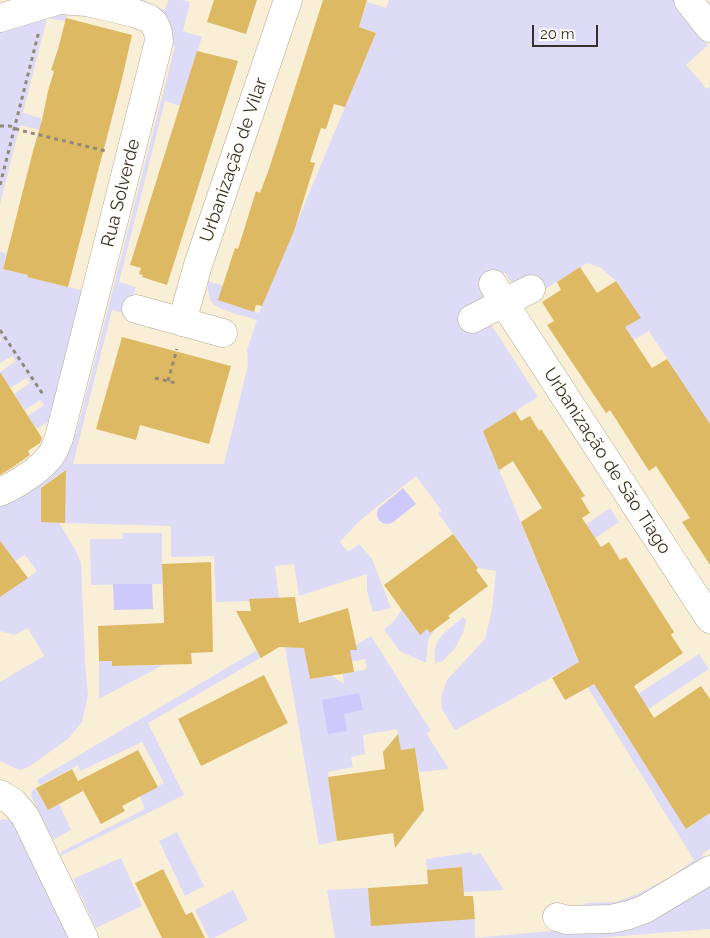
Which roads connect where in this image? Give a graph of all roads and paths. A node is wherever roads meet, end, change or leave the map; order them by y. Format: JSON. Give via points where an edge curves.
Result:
{"nodes":[{"id":1,"x":288,"y":0,"type":"edge"},
{"id":2,"x":688,"y":0,"type":"edge"},
{"id":3,"x":63,"y":1,"type":"edge"},
{"id":4,"x":0,"y":18,"type":"edge"},
{"id":5,"x":710,"y":28,"type":"edge"},
{"id":6,"x":0,"y":126,"type":"edge"},
{"id":7,"x":14,"y":128,"type":"junction"},
{"id":8,"x":130,"y":158,"type":"junction"},
{"id":9,"x":0,"y":185,"type":"edge"},
{"id":10,"x":531,"y":289,"type":"dead end"},
{"id":11,"x":498,"y":294,"type":"junction"},
{"id":12,"x":136,"y":309,"type":"dead end"},
{"id":13,"x":472,"y":319,"type":"dead end"},
{"id":14,"x":182,"y":322,"type":"junction"},
{"id":15,"x":0,"y":330,"type":"edge"},
{"id":16,"x":223,"y":333,"type":"dead end"},
{"id":17,"x":177,"y":348,"type":"dead end"},
{"id":18,"x":155,"y":378,"type":"dead end"},
{"id":19,"x":168,"y":381,"type":"junction"},
{"id":20,"x":176,"y":383,"type":"dead end"},
{"id":21,"x":65,"y":416,"type":"junction"},
{"id":22,"x":0,"y":492,"type":"edge"},
{"id":23,"x":710,"y":619,"type":"edge"},
{"id":24,"x":0,"y":794,"type":"edge"},
{"id":25,"x":710,"y":870,"type":"edge"},
{"id":26,"x":557,"y":917,"type":"dead end"},
{"id":27,"x":84,"y":938,"type":"edge"}],
"edges":[{"from":1,"to":14,"type":"street","name":"Urbanização de Vilar","via":[[198,265]]},
{"from":2,"to":5,"type":"street"},
{"from":3,"to":4,"type":"street","name":"Rua Solverde"},
{"from":3,"to":7,"type":"path"},
{"from":3,"to":8,"type":"street","name":"Rua Solverde","via":[[87,2],[134,13],[148,18],[158,32],[157,51]]},
{"from":6,"to":7,"type":"path"},
{"from":7,"to":8,"type":"path"},
{"from":7,"to":9,"type":"path"},
{"from":8,"to":21,"type":"street","name":"Rua Solverde"},
{"from":10,"to":11,"type":"street"},
{"from":11,"to":13,"type":"street"},
{"from":11,"to":23,"type":"street","name":"Urbanização de São Tiago"},
{"from":12,"to":14,"type":"street"},
{"from":14,"to":16,"type":"street"},
{"from":15,"to":21,"type":"path","via":[[55,414]]},
{"from":17,"to":19,"type":"path"},
{"from":18,"to":19,"type":"path"},
{"from":19,"to":20,"type":"path"},
{"from":21,"to":22,"type":"street","name":"Rua Solverde","via":[[52,454],[37,470]]},
{"from":24,"to":27,"type":"street","via":[[26,816]]},
{"from":25,"to":26,"type":"street","via":[[629,915],[610,919],[567,920]]}]}
